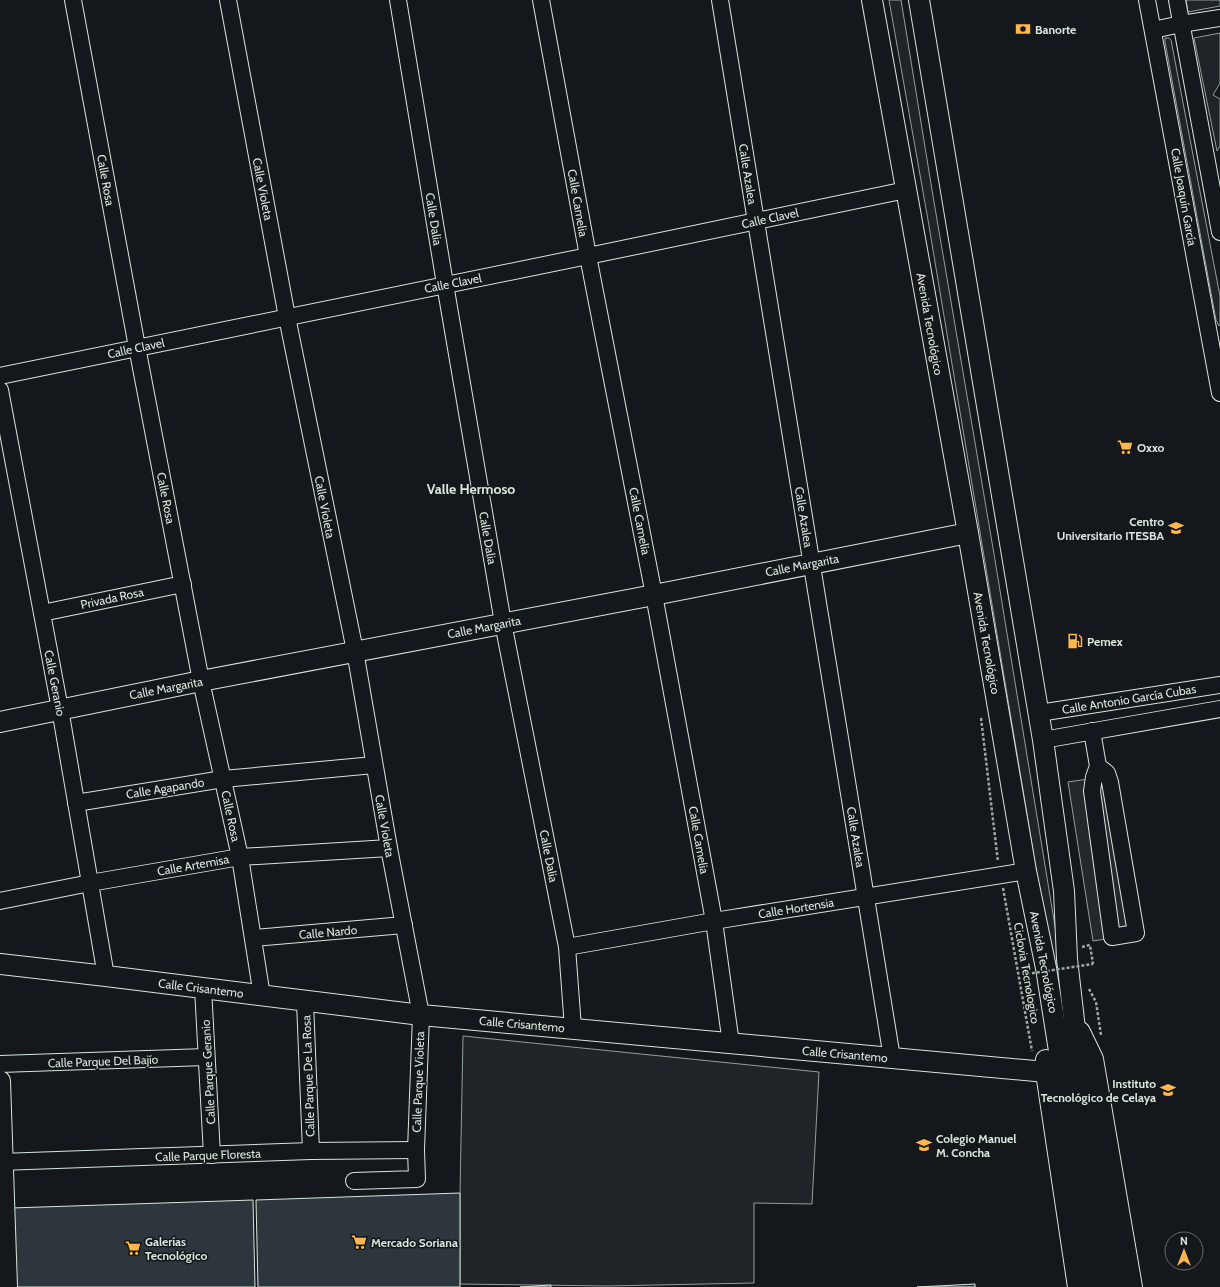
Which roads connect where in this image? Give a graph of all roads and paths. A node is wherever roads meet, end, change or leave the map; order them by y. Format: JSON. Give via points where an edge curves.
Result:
{"nodes":[{"id":1,"x":73,"y":0,"type":"edge"},
{"id":2,"x":228,"y":0,"type":"edge"},
{"id":3,"x":398,"y":0,"type":"edge"},
{"id":4,"x":541,"y":0,"type":"edge"},
{"id":5,"x":720,"y":0,"type":"edge"},
{"id":6,"x":872,"y":0,"type":"edge"},
{"id":7,"x":919,"y":0,"type":"edge"},
{"id":8,"x":1147,"y":0,"type":"edge"},
{"id":9,"x":1177,"y":0,"type":"edge"},
{"id":10,"x":1220,"y":18,"type":"edge"},
{"id":11,"x":1181,"y":24,"type":"junction"},
{"id":12,"x":1153,"y":30,"type":"junction"},
{"id":13,"x":906,"y":190,"type":"junction"},
{"id":14,"x":756,"y":221,"type":"junction"},
{"id":15,"x":1220,"y":232,"type":"edge"},
{"id":16,"x":588,"y":256,"type":"junction"},
{"id":17,"x":445,"y":284,"type":"junction"},
{"id":18,"x":287,"y":317,"type":"junction"},
{"id":19,"x":137,"y":347,"type":"junction"},
{"id":20,"x":1216,"y":347,"type":"edge"},
{"id":21,"x":0,"y":376,"type":"edge"},
{"id":22,"x":0,"y":390,"type":"edge"},
{"id":23,"x":1220,"y":393,"type":"edge"},
{"id":24,"x":968,"y":533,"type":"junction"},
{"id":25,"x":811,"y":563,"type":"junction"},
{"id":26,"x":183,"y":584,"type":"junction"},
{"id":27,"x":654,"y":595,"type":"junction"},
{"id":28,"x":42,"y":613,"type":"junction"},
{"id":29,"x":503,"y":623,"type":"junction"},
{"id":30,"x":355,"y":652,"type":"junction"},
{"id":31,"x":201,"y":681,"type":"junction"},
{"id":32,"x":1220,"y":685,"type":"edge"},
{"id":33,"x":1193,"y":690,"type":"junction"},
{"id":34,"x":60,"y":709,"type":"junction"},
{"id":35,"x":1220,"y":710,"type":"edge"},
{"id":36,"x":980,"y":711,"type":"dead end"},
{"id":37,"x":1039,"y":713,"type":"junction"},
{"id":38,"x":1196,"y":714,"type":"junction"},
{"id":39,"x":0,"y":722,"type":"edge"},
{"id":40,"x":1092,"y":731,"type":"junction"},
{"id":41,"x":1043,"y":740,"type":"junction"},
{"id":42,"x":374,"y":765,"type":"junction"},
{"id":43,"x":1098,"y":766,"type":"junction"},
{"id":44,"x":223,"y":779,"type":"junction"},
{"id":45,"x":76,"y":802,"type":"junction"},
{"id":46,"x":389,"y":848,"type":"junction"},
{"id":47,"x":240,"y":857,"type":"junction"},
{"id":48,"x":1026,"y":871,"type":"junction"},
{"id":49,"x":1001,"y":875,"type":"junction"},
{"id":50,"x":90,"y":883,"type":"junction"},
{"id":51,"x":866,"y":897,"type":"junction"},
{"id":52,"x":0,"y":901,"type":"edge"},
{"id":53,"x":714,"y":921,"type":"junction"},
{"id":54,"x":404,"y":925,"type":"junction"},
{"id":55,"x":253,"y":938,"type":"junction"},
{"id":56,"x":567,"y":947,"type":"junction"},
{"id":57,"x":0,"y":964,"type":"edge"},
{"id":58,"x":1093,"y":964,"type":"dead end"},
{"id":59,"x":1027,"y":974,"type":"dead end"},
{"id":60,"x":106,"y":976,"type":"junction"},
{"id":61,"x":203,"y":988,"type":"junction"},
{"id":62,"x":262,"y":996,"type":"junction"},
{"id":63,"x":305,"y":1002,"type":"junction"},
{"id":64,"x":421,"y":1015,"type":"junction"},
{"id":65,"x":1064,"y":1019,"type":"junction"},
{"id":66,"x":572,"y":1028,"type":"junction"},
{"id":67,"x":731,"y":1044,"type":"junction"},
{"id":68,"x":206,"y":1057,"type":"junction"},
{"id":69,"x":892,"y":1058,"type":"junction"},
{"id":70,"x":0,"y":1064,"type":"edge"},
{"id":71,"x":1041,"y":1072,"type":"junction"},
{"id":72,"x":0,"y":1082,"type":"edge"},
{"id":73,"x":416,"y":1150,"type":"junction"},
{"id":74,"x":311,"y":1151,"type":"junction"},
{"id":75,"x":212,"y":1155,"type":"junction"},
{"id":76,"x":1,"y":1162,"type":"edge"},
{"id":77,"x":354,"y":1181,"type":"dead end"},
{"id":78,"x":2,"y":1201,"type":"edge"},
{"id":79,"x":7,"y":1287,"type":"edge"},
{"id":80,"x":1078,"y":1287,"type":"edge"},
{"id":81,"x":1096,"y":1287,"type":"edge"},
{"id":82,"x":1112,"y":1287,"type":"edge"},
{"id":83,"x":1132,"y":1287,"type":"edge"}],
"edges":[{"from":1,"to":19,"type":"street","name":"Calle Rosa"},
{"from":2,"to":18,"type":"street","name":"Calle Violeta"},
{"from":3,"to":17,"type":"street","name":"Calle Dalia"},
{"from":4,"to":16,"type":"street","name":"Calle Camelia"},
{"from":5,"to":14,"type":"street","name":"Calle Azalea"},
{"from":6,"to":13,"type":"main road","name":"Avenida Tecnológico"},
{"from":7,"to":37,"type":"main road","name":"Avenida Tecnológico"},
{"from":8,"to":12,"type":"street","name":"Calle Joaquín García"},
{"from":9,"to":11,"type":"street"},
{"from":10,"to":11,"type":"street"},
{"from":11,"to":12,"type":"street"},
{"from":11,"to":15,"type":"street"},
{"from":12,"to":20,"type":"street","name":"Calle Joaquín García"},
{"from":13,"to":14,"type":"street","name":"Calle Clavel"},
{"from":13,"to":24,"type":"main road","name":"Avenida Tecnológico"},
{"from":14,"to":16,"type":"street","name":"Calle Clavel"},
{"from":14,"to":25,"type":"street","name":"Calle Azalea"},
{"from":16,"to":17,"type":"street","name":"Calle Clavel"},
{"from":16,"to":27,"type":"street","name":"Calle Camelia"},
{"from":17,"to":18,"type":"street","name":"Calle Clavel"},
{"from":17,"to":29,"type":"street","name":"Calle Dalia"},
{"from":18,"to":19,"type":"street","name":"Calle Clavel"},
{"from":18,"to":30,"type":"street","name":"Calle Violeta"},
{"from":19,"to":21,"type":"street","name":"Calle Clavel"},
{"from":19,"to":26,"type":"street","name":"Calle Rosa"},
{"from":20,"to":23,"type":"street","name":"Calle Joaquín García"},
{"from":22,"to":28,"type":"street","name":"Calle Geranio"},
{"from":24,"to":25,"type":"main road","name":"Calle Margarita"},
{"from":24,"to":48,"type":"main road","name":"Avenida Tecnológico"},
{"from":25,"to":27,"type":"main road","name":"Calle Margarita"},
{"from":25,"to":51,"type":"street","name":"Calle Azalea"},
{"from":26,"to":28,"type":"street","name":"Privada Rosa"},
{"from":26,"to":31,"type":"street","name":"Calle Rosa"},
{"from":27,"to":29,"type":"main road","name":"Calle Margarita"},
{"from":27,"to":53,"type":"street","name":"Calle Camelia"},
{"from":28,"to":34,"type":"street","name":"Calle Geranio"},
{"from":29,"to":30,"type":"main road","name":"Calle Margarita"},
{"from":29,"to":56,"type":"street","name":"Calle Dalia"},
{"from":30,"to":31,"type":"main road","name":"Calle Margarita"},
{"from":30,"to":42,"type":"street","name":"Calle Violeta"},
{"from":31,"to":34,"type":"main road","name":"Calle Margarita"},
{"from":31,"to":44,"type":"street","name":"Calle Rosa"},
{"from":32,"to":33,"type":"street","name":"Calle Antonio García Cubas"},
{"from":33,"to":37,"type":"street","name":"Calle Antonio García Cubas"},
{"from":33,"to":38,"type":"street"},
{"from":34,"to":39,"type":"main road","name":"Calle Margarita"},
{"from":34,"to":45,"type":"street","name":"Calle Geranio"},
{"from":35,"to":38,"type":"street","name":"Calle Antonio García Cubas"},
{"from":36,"to":49,"type":"path","name":"Ciclovia Tecnologico"},
{"from":37,"to":41,"type":"main road","name":"Avenida Tecnológico"},
{"from":38,"to":40,"type":"street","name":"Calle Antonio García Cubas"},
{"from":40,"to":41,"type":"street","name":"Calle Antonio García Cubas"},
{"from":40,"to":43,"type":"street"},
{"from":41,"to":65,"type":"main road","name":"Avenida Tecnológico","via":[[1064,891],[1067,959]]},
{"from":42,"to":44,"type":"street","name":"Calle Agapando"},
{"from":42,"to":46,"type":"street","name":"Calle Violeta"},
{"from":43,"to":43,"type":"street","via":[[1092,791],[1112,937],[1136,933],[1110,782],[1107,773]]},
{"from":44,"to":45,"type":"street","name":"Calle Agapando"},
{"from":44,"to":47,"type":"street","name":"Calle Rosa"},
{"from":45,"to":50,"type":"street","name":"Calle Geranio"},
{"from":46,"to":47,"type":"street","name":"Calle Artemisa"},
{"from":46,"to":54,"type":"street","name":"Calle Violeta"},
{"from":47,"to":50,"type":"street","name":"Calle Artemisa"},
{"from":47,"to":55,"type":"street","name":"Calle Rosa"},
{"from":48,"to":49,"type":"street","name":"Calle Hortensia"},
{"from":48,"to":65,"type":"main road","name":"Avenida Tecnológico","via":[[1046,968]]},
{"from":49,"to":51,"type":"street","name":"Calle Hortensia"},
{"from":49,"to":71,"type":"path","name":"Ciclovia Tecnologico"},
{"from":50,"to":52,"type":"street","name":"Calle Artemisa"},
{"from":50,"to":60,"type":"street","name":"Calle Geranio"},
{"from":51,"to":53,"type":"street","name":"Calle Hortensia"},
{"from":51,"to":69,"type":"street","name":"Calle Azalea"},
{"from":53,"to":56,"type":"street","name":"Calle Hortensia"},
{"from":53,"to":67,"type":"street","name":"Calle Camelia"},
{"from":54,"to":55,"type":"street","name":"Calle Nardo"},
{"from":54,"to":64,"type":"street","name":"Calle Violeta"},
{"from":55,"to":62,"type":"street","name":"Calle Rosa"},
{"from":56,"to":66,"type":"street","name":"Calle Dalia"},
{"from":57,"to":60,"type":"main road","name":"Calle Crisantemo"},
{"from":58,"to":59,"type":"path","bridge":true},
{"from":60,"to":61,"type":"main road","name":"Calle Crisantemo"},
{"from":61,"to":62,"type":"main road","name":"Calle Crisantemo"},
{"from":61,"to":68,"type":"street","name":"Calle Parque Geranio"},
{"from":62,"to":63,"type":"main road","name":"Calle Crisantemo"},
{"from":63,"to":64,"type":"main road","name":"Calle Crisantemo"},
{"from":63,"to":74,"type":"street","name":"Calle Parque De La Rosa"},
{"from":64,"to":66,"type":"main road","name":"Calle Crisantemo"},
{"from":64,"to":73,"type":"street","name":"Calle Parque Violeta"},
{"from":65,"to":71,"type":"main road"},
{"from":65,"to":81,"type":"main road","name":"Avenida Tecnológico"},
{"from":65,"to":82,"type":"main road","name":"Avenida Tecnológico","via":[[1084,1108]]},
{"from":65,"to":83,"type":"main road","via":[[1093,1059]]},
{"from":66,"to":67,"type":"main road","name":"Calle Crisantemo"},
{"from":67,"to":69,"type":"main road","name":"Calle Crisantemo"},
{"from":68,"to":70,"type":"street","name":"Calle Parque Del Bajío"},
{"from":68,"to":75,"type":"street","name":"Calle Parque Geranio"},
{"from":69,"to":71,"type":"main road","name":"Calle Crisantemo"},
{"from":71,"to":80,"type":"main road"},
{"from":72,"to":76,"type":"main road"},
{"from":73,"to":74,"type":"street","name":"Calle Parque Floresta"},
{"from":73,"to":77,"type":"street","name":"Calle Parque Violeta","via":[[417,1180]]},
{"from":74,"to":75,"type":"street","name":"Calle Parque Floresta"},
{"from":75,"to":76,"type":"street","name":"Calle Parque Floresta"},
{"from":76,"to":78,"type":"main road"},
{"from":78,"to":79,"type":"main road"}]}
